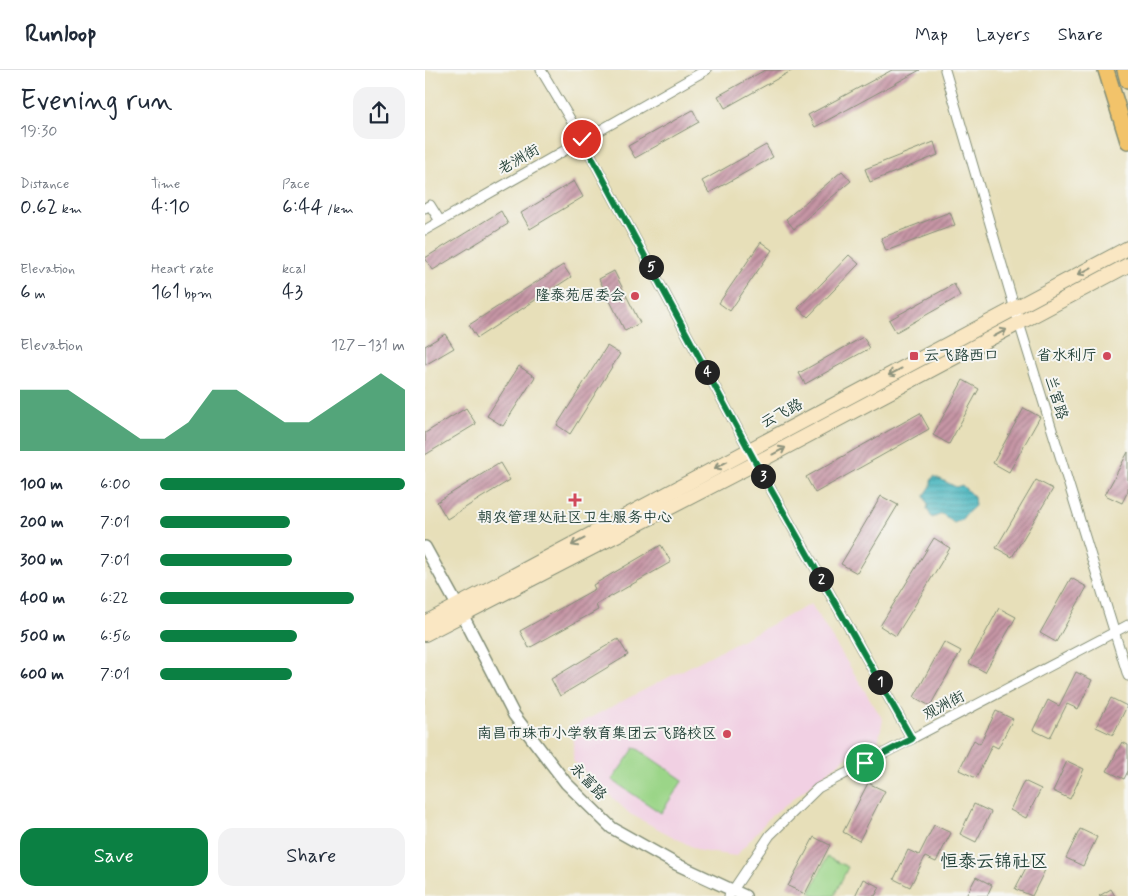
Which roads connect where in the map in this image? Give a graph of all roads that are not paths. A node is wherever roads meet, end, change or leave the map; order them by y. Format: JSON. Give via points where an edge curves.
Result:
{"nodes":[{"id":1,"x":541,"y":70,"type":"edge"},
{"id":2,"x":706,"y":70,"type":"edge"},
{"id":3,"x":945,"y":70,"type":"edge"},
{"id":4,"x":1106,"y":70,"type":"edge"},
{"id":5,"x":1125,"y":70,"type":"edge"},
{"id":6,"x":1128,"y":80,"type":"edge"},
{"id":7,"x":582,"y":139,"type":"junction"},
{"id":8,"x":1128,"y":141,"type":"edge"},
{"id":9,"x":425,"y":208,"type":"edge"},
{"id":10,"x":440,"y":221,"type":"junction"},
{"id":11,"x":425,"y":230,"type":"edge"},
{"id":12,"x":1128,"y":248,"type":"edge"},
{"id":13,"x":1128,"y":265,"type":"edge"},
{"id":14,"x":1015,"y":308,"type":"junction"},
{"id":15,"x":1019,"y":323,"type":"junction"},
{"id":16,"x":750,"y":450,"type":"junction"},
{"id":17,"x":756,"y":463,"type":"junction"},
{"id":18,"x":425,"y":547,"type":"edge"},
{"id":19,"x":460,"y":610,"type":"junction"},
{"id":20,"x":425,"y":623,"type":"edge"},
{"id":21,"x":1128,"y":625,"type":"edge"},
{"id":22,"x":1114,"y":632,"type":"junction"},
{"id":23,"x":425,"y":634,"type":"edge"},
{"id":24,"x":1128,"y":676,"type":"edge"},
{"id":25,"x":912,"y":739,"type":"junction"},
{"id":26,"x":731,"y":893,"type":"edge"},
{"id":27,"x":745,"y":896,"type":"edge"}],
"edges":[{"from":1,"to":7,"type":"street"},
{"from":2,"to":7,"type":"street","name":"老洲街"},
{"from":3,"to":14,"type":"street","name":"兰宫路"},
{"from":4,"to":8,"type":"main road"},
{"from":5,"to":6,"type":"main road"},
{"from":7,"to":10,"type":"street","name":"老洲街"},
{"from":7,"to":16,"type":"street"},
{"from":9,"to":10,"type":"street","via":[[431,205]]},
{"from":10,"to":11,"type":"street","name":"老洲街"},
{"from":12,"to":14,"type":"main road","name":"云飞路","one_way":true},
{"from":13,"to":15,"type":"main road","name":"云飞路"},
{"from":14,"to":15,"type":"street","name":"兰宫路"},
{"from":14,"to":16,"type":"main road","name":"云飞路","one_way":true},
{"from":17,"to":15,"type":"main road","name":"云飞路","one_way":true},
{"from":15,"to":22,"type":"street","name":"兰宫路"},
{"from":16,"to":17,"type":"street"},
{"from":16,"to":19,"type":"main road","name":"云飞路","one_way":true},
{"from":17,"to":19,"type":"main road","name":"云飞路"},
{"from":17,"to":25,"type":"street"},
{"from":18,"to":19,"type":"street","name":"永富路"},
{"from":19,"to":20,"type":"main road","name":"云飞路"},
{"from":19,"to":23,"type":"main road","name":"云飞路"},
{"from":19,"to":26,"type":"street","name":"永富路","via":[[514,715],[565,783],[612,828]]},
{"from":21,"to":22,"type":"street","name":"观洲街"},
{"from":22,"to":24,"type":"street","name":"兰宫路"},
{"from":22,"to":25,"type":"street","name":"观洲街"},
{"from":25,"to":26,"type":"street","name":"观洲街","via":[[818,788],[770,835]]},
{"from":26,"to":27,"type":"street","name":"永富路"}]}
